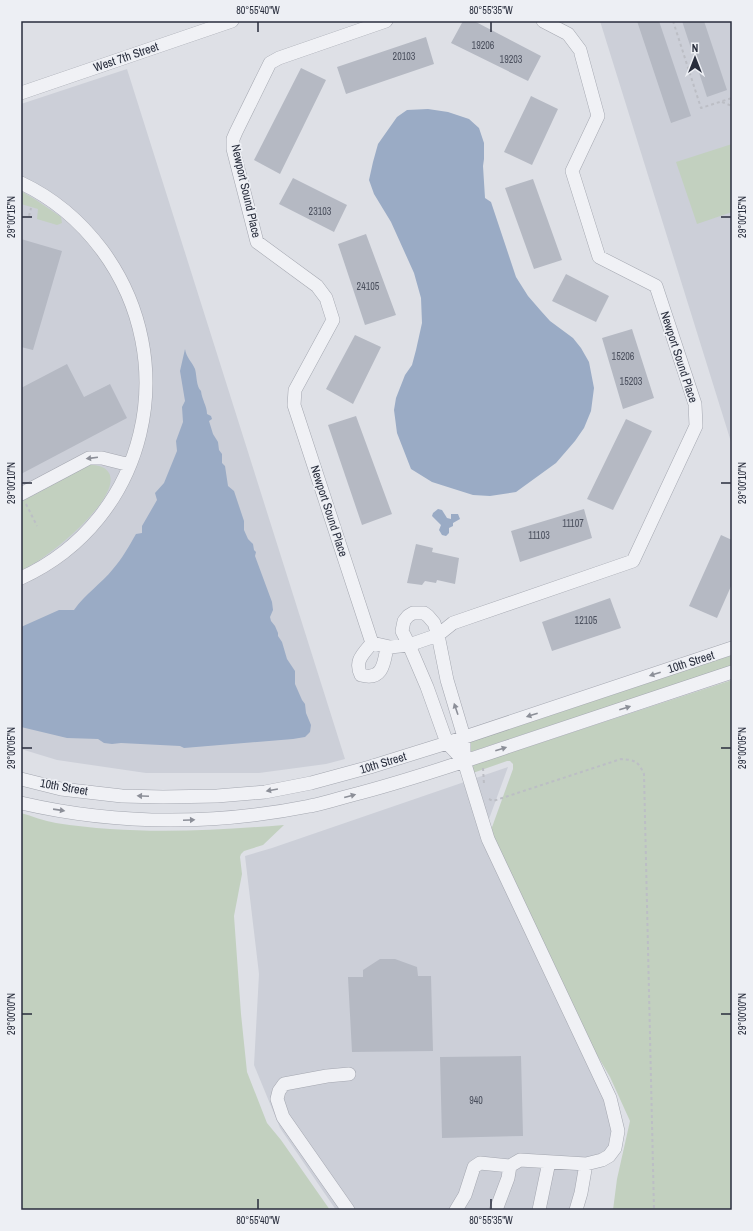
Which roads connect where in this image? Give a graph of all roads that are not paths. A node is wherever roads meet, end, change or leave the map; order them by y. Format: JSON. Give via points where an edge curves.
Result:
{"nodes":[{"id":1,"x":386,"y":21,"type":"edge"},
{"id":2,"x":542,"y":21,"type":"edge"},
{"id":3,"x":224,"y":22,"type":"edge"},
{"id":4,"x":21,"y":93,"type":"edge"},
{"id":5,"x":21,"y":183,"type":"edge"},
{"id":6,"x":130,"y":465,"type":"junction"},
{"id":7,"x":23,"y":498,"type":"edge"},
{"id":8,"x":21,"y":578,"type":"edge"},
{"id":9,"x":438,"y":635,"type":"junction"},
{"id":10,"x":372,"y":643,"type":"junction"},
{"id":11,"x":409,"y":645,"type":"junction"},
{"id":12,"x":387,"y":647,"type":"junction"},
{"id":13,"x":732,"y":648,"type":"edge"},
{"id":14,"x":732,"y":672,"type":"edge"},
{"id":15,"x":447,"y":680,"type":"junction"},
{"id":16,"x":428,"y":687,"type":"junction"},
{"id":17,"x":464,"y":737,"type":"junction"},
{"id":18,"x":447,"y":743,"type":"junction"},
{"id":19,"x":464,"y":761,"type":"junction"},
{"id":20,"x":21,"y":779,"type":"edge"},
{"id":21,"x":21,"y":803,"type":"edge"},
{"id":22,"x":349,"y":1074,"type":"dead end"},
{"id":23,"x":549,"y":1162,"type":"junction"},
{"id":24,"x":586,"y":1164,"type":"junction"},
{"id":25,"x":510,"y":1166,"type":"junction"},
{"id":26,"x":348,"y":1210,"type":"edge"},
{"id":27,"x":456,"y":1210,"type":"edge"},
{"id":28,"x":496,"y":1210,"type":"edge"},
{"id":29,"x":539,"y":1210,"type":"edge"},
{"id":30,"x":576,"y":1210,"type":"edge"}],
"edges":[{"from":1,"to":10,"type":"street","name":"Newport Sound Place","via":[[270,63],[233,139],[233,149],[257,242],[317,286],[331,309],[333,320],[295,390],[294,405]]},
{"from":2,"to":9,"type":"street","name":"Newport Sound Place","via":[[568,34],[580,50],[598,116],[572,171],[599,257],[656,286],[696,404],[696,426],[633,562],[453,623]]},
{"from":3,"to":4,"type":"street","name":"West 7th Street"},
{"from":5,"to":6,"type":"street","via":[[52,200],[84,228],[117,272],[131,302],[145,352],[146,387],[139,439]]},
{"from":6,"to":7,"type":"street","one_way":true,"via":[[102,458],[89,458]]},
{"from":6,"to":8,"type":"street","via":[[107,508],[87,531],[48,564]]},
{"from":9,"to":11,"type":"street","name":"Newport Sound Place"},
{"from":9,"to":11,"type":"street","via":[[434,623],[428,616],[413,614],[406,618],[402,627]]},
{"from":9,"to":15,"type":"street"},
{"from":10,"to":12,"type":"street","name":"Newport Sound Place"},
{"from":10,"to":12,"type":"street","via":[[360,658],[358,668],[361,675],[370,677],[378,674],[383,668]]},
{"from":11,"to":12,"type":"street","name":"Newport Sound Place"},
{"from":11,"to":16,"type":"street"},
{"from":13,"to":17,"type":"street","name":"10th Street","one_way":true},
{"from":19,"to":14,"type":"street","name":"10th Street","one_way":true},
{"from":15,"to":16,"type":"street"},
{"from":17,"to":15,"type":"street","one_way":true},
{"from":16,"to":18,"type":"street"},
{"from":17,"to":18,"type":"street","name":"10th Street"},
{"from":17,"to":19,"type":"street"},
{"from":18,"to":19,"type":"street"},
{"from":18,"to":20,"type":"street","name":"10th Street","one_way":true,"via":[[311,783],[265,792],[217,796],[122,796],[61,789]]},
{"from":21,"to":19,"type":"street","name":"10th Street","one_way":true,"via":[[118,818],[224,819],[312,806]]},
{"from":19,"to":24,"type":"street","via":[[488,839],[610,1098],[618,1131],[615,1148],[602,1160]]},
{"from":22,"to":26,"type":"street","via":[[284,1084],[277,1099],[283,1117]]},
{"from":23,"to":24,"type":"street"},
{"from":23,"to":25,"type":"street","via":[[520,1160]]},
{"from":23,"to":29,"type":"street"},
{"from":24,"to":30,"type":"street"},
{"from":25,"to":27,"type":"street","via":[[480,1163],[474,1167],[465,1195]]},
{"from":25,"to":28,"type":"street"}]}
